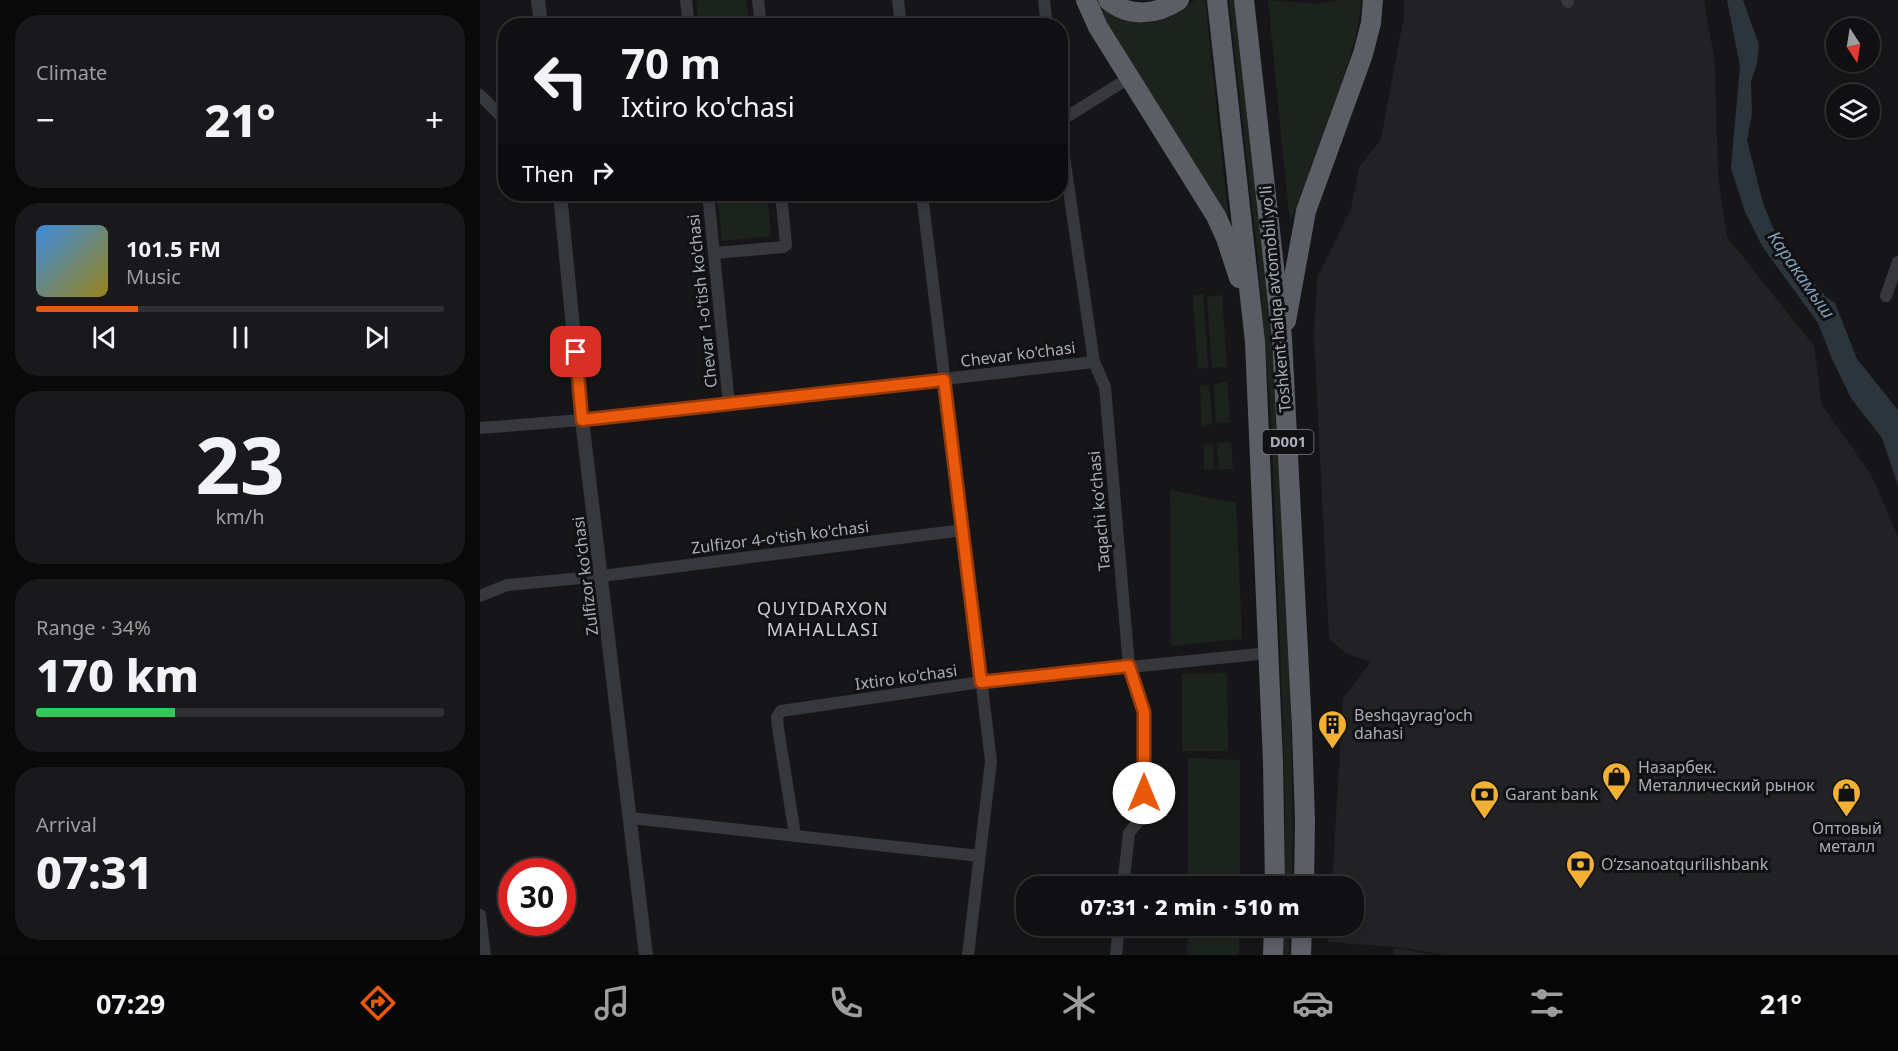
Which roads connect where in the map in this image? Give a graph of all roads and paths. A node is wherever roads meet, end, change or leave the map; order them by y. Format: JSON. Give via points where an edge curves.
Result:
{"nodes":[{"id":1,"x":538,"y":0,"type":"edge"},
{"id":2,"x":687,"y":0,"type":"edge"},
{"id":3,"x":758,"y":0,"type":"edge"},
{"id":4,"x":898,"y":0,"type":"edge"},
{"id":5,"x":1044,"y":0,"type":"edge"},
{"id":6,"x":1086,"y":0,"type":"edge"},
{"id":7,"x":1108,"y":0,"type":"edge"},
{"id":8,"x":1179,"y":0,"type":"edge"},
{"id":9,"x":1217,"y":0,"type":"edge"},
{"id":10,"x":1244,"y":0,"type":"edge"},
{"id":11,"x":1373,"y":0,"type":"edge"},
{"id":12,"x":540,"y":18,"type":"edge"},
{"id":13,"x":688,"y":18,"type":"edge"},
{"id":14,"x":760,"y":18,"type":"edge"},
{"id":15,"x":900,"y":18,"type":"edge"},
{"id":16,"x":1046,"y":18,"type":"edge"},
{"id":17,"x":1129,"y":78,"type":"junction"},
{"id":18,"x":480,"y":95,"type":"edge"},
{"id":19,"x":498,"y":113,"type":"edge"},
{"id":20,"x":1068,"y":116,"type":"edge"},
{"id":21,"x":1068,"y":184,"type":"edge"},
{"id":22,"x":561,"y":201,"type":"edge"},
{"id":23,"x":709,"y":201,"type":"edge"},
{"id":24,"x":782,"y":201,"type":"edge"},
{"id":25,"x":923,"y":201,"type":"edge"},
{"id":26,"x":715,"y":254,"type":"junction"},
{"id":27,"x":1898,"y":262,"type":"edge"},
{"id":28,"x":1886,"y":296,"type":"dead end"},
{"id":29,"x":1282,"y":338,"type":"junction"},
{"id":30,"x":1255,"y":342,"type":"junction"},
{"id":31,"x":1094,"y":362,"type":"junction"},
{"id":32,"x":944,"y":380,"type":"junction"},
{"id":33,"x":729,"y":405,"type":"junction"},
{"id":34,"x":582,"y":420,"type":"junction"},
{"id":35,"x":480,"y":428,"type":"edge"},
{"id":36,"x":963,"y":530,"type":"junction"},
{"id":37,"x":602,"y":576,"type":"junction"},
{"id":38,"x":480,"y":596,"type":"edge"},
{"id":39,"x":1269,"y":653,"type":"junction"},
{"id":40,"x":1129,"y":666,"type":"junction"},
{"id":41,"x":981,"y":682,"type":"junction"},
{"id":42,"x":631,"y":818,"type":"junction"},
{"id":43,"x":795,"y":835,"type":"junction"},
{"id":44,"x":979,"y":856,"type":"junction"},
{"id":45,"x":1124,"y":876,"type":"edge"},
{"id":46,"x":1275,"y":876,"type":"edge"},
{"id":47,"x":1305,"y":876,"type":"edge"},
{"id":48,"x":480,"y":915,"type":"edge"},
{"id":49,"x":1118,"y":936,"type":"edge"},
{"id":50,"x":1274,"y":936,"type":"edge"},
{"id":51,"x":1302,"y":936,"type":"edge"},
{"id":52,"x":485,"y":955,"type":"edge"},
{"id":53,"x":646,"y":955,"type":"edge"},
{"id":54,"x":968,"y":955,"type":"edge"},
{"id":55,"x":1116,"y":955,"type":"edge"},
{"id":56,"x":1273,"y":955,"type":"edge"},
{"id":57,"x":1301,"y":955,"type":"edge"}],
"edges":[{"from":1,"to":12,"type":"street"},
{"from":2,"to":13,"type":"street"},
{"from":3,"to":14,"type":"street"},
{"from":4,"to":15,"type":"street"},
{"from":5,"to":16,"type":"street"},
{"from":6,"to":17,"type":"highway"},
{"from":7,"to":8,"type":"highway","via":[[1145,13],[1167,8]]},
{"from":9,"to":30,"type":"highway","name":"Toshkent halqa avtomobil yo'li","number":"D001"},
{"from":10,"to":29,"type":"highway","name":"Toshkent halqa avtomobil yo'li","number":"D001"},
{"from":11,"to":29,"type":"highway","via":[[1363,54],[1306,211]]},
{"from":17,"to":20,"type":"street"},
{"from":17,"to":30,"type":"highway","via":[[1216,216],[1237,272]]},
{"from":18,"to":19,"type":"street"},
{"from":21,"to":31,"type":"street","name":"Taqachi koʻchasi"},
{"from":22,"to":34,"type":"street","name":"Zulfizor ko'chasi"},
{"from":23,"to":26,"type":"street","name":"Chevar 1-o'tish ko'chasi"},
{"from":24,"to":26,"type":"street","via":[[786,245]]},
{"from":25,"to":32,"type":"street"},
{"from":26,"to":33,"type":"street","name":"Chevar 1-o'tish ko'chasi"},
{"from":27,"to":28,"type":"street"},
{"from":29,"to":47,"type":"highway","name":"Toshkent halqa avtomobil yo'li","number":"D001","via":[[1302,729]]},
{"from":30,"to":39,"type":"highway","name":"Toshkent halqa avtomobil yo'li","number":"D001"},
{"from":31,"to":32,"type":"street","name":"Chevar ko'chasi"},
{"from":31,"to":40,"type":"street","name":"Taqachi koʻchasi","via":[[1105,387]]},
{"from":32,"to":33,"type":"street","name":"Chevar ko'chasi"},
{"from":32,"to":36,"type":"street"},
{"from":33,"to":34,"type":"street","name":"Chevar ko'chasi"},
{"from":34,"to":35,"type":"street","name":"Chevar ko'chasi"},
{"from":34,"to":37,"type":"street","name":"Zulfizor ko'chasi"},
{"from":36,"to":37,"type":"street","name":"Zulfizor 4-o'tish ko'chasi"},
{"from":36,"to":41,"type":"street"},
{"from":37,"to":38,"type":"street","name":"Zulfizor 4-o'tish ko'chasi","via":[[507,585]]},
{"from":37,"to":42,"type":"street","name":"Zulfizor ko'chasi"},
{"from":39,"to":40,"type":"street","name":"Ixtiro ko'chasi"},
{"from":39,"to":46,"type":"highway","name":"Toshkent halqa avtomobil yo'li","number":"D001"},
{"from":40,"to":41,"type":"street","name":"Ixtiro ko'chasi"},
{"from":40,"to":45,"type":"street","name":"Taqachi koʻchasi","via":[[1144,712],[1144,814],[1129,833]]},
{"from":41,"to":43,"type":"street","name":"Ixtiro ko'chasi","via":[[781,711],[778,728]]},
{"from":41,"to":44,"type":"street","via":[[991,761]]},
{"from":42,"to":43,"type":"street"},
{"from":42,"to":53,"type":"street","name":"Zulfizor ko'chasi"},
{"from":43,"to":44,"type":"street"},
{"from":44,"to":54,"type":"street"},
{"from":48,"to":52,"type":"street"},
{"from":49,"to":55,"type":"street"},
{"from":50,"to":56,"type":"highway"},
{"from":51,"to":57,"type":"highway"}]}
